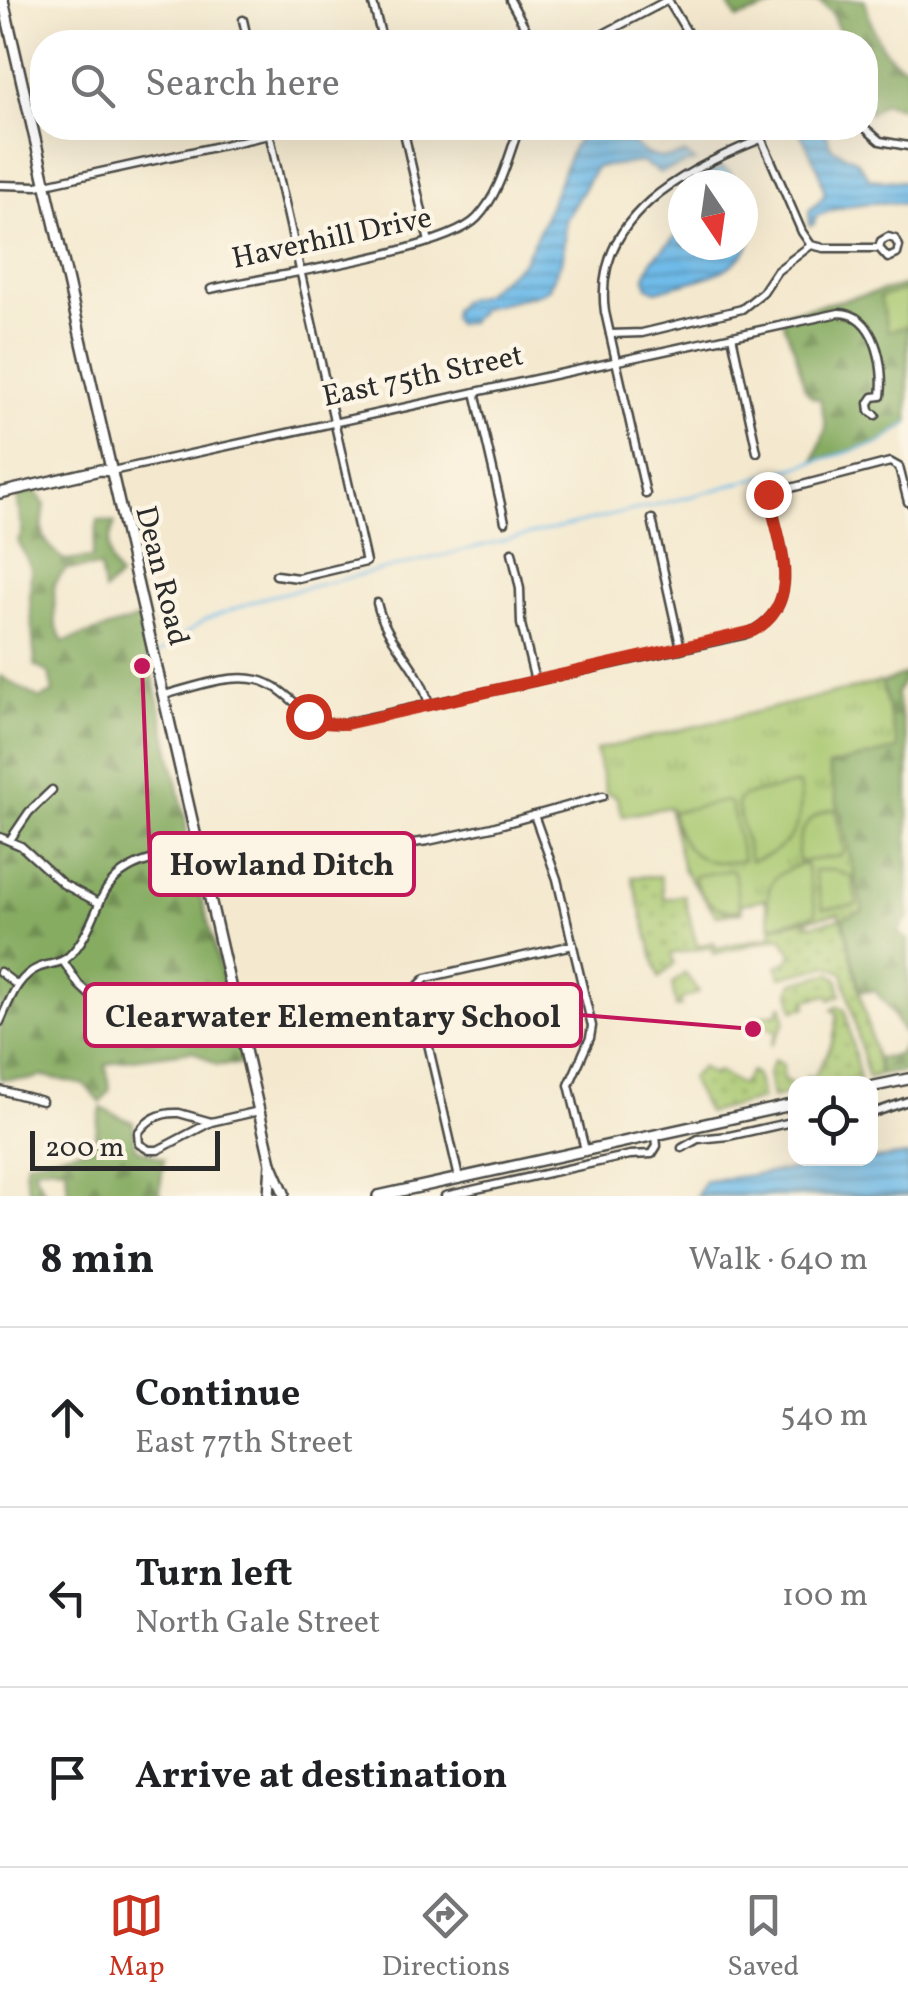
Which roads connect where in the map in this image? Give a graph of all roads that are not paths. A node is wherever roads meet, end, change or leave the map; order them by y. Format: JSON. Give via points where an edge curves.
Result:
{"nodes":[{"id":1,"x":3,"y":0,"type":"edge"},
{"id":2,"x":372,"y":0,"type":"edge"},
{"id":3,"x":510,"y":0,"type":"edge"},
{"id":4,"x":668,"y":0,"type":"edge"},
{"id":5,"x":243,"y":20,"type":"dead end"},
{"id":6,"x":245,"y":30,"type":"edge"},
{"id":7,"x":380,"y":30,"type":"edge"},
{"id":8,"x":526,"y":30,"type":"edge"},
{"id":9,"x":611,"y":30,"type":"edge"},
{"id":10,"x":685,"y":30,"type":"edge"},
{"id":11,"x":30,"y":116,"type":"edge"},
{"id":12,"x":878,"y":138,"type":"edge"},
{"id":13,"x":36,"y":140,"type":"edge"},
{"id":14,"x":230,"y":140,"type":"edge"},
{"id":15,"x":270,"y":140,"type":"edge"},
{"id":16,"x":406,"y":140,"type":"edge"},
{"id":17,"x":514,"y":140,"type":"edge"},
{"id":18,"x":757,"y":140,"type":"edge"},
{"id":19,"x":762,"y":140,"type":"edge"},
{"id":20,"x":908,"y":146,"type":"edge"},
{"id":21,"x":0,"y":184,"type":"edge"},
{"id":22,"x":46,"y":184,"type":"junction"},
{"id":23,"x":430,"y":242,"type":"junction"},
{"id":24,"x":811,"y":245,"type":"junction"},
{"id":25,"x":879,"y":248,"type":"dead end"},
{"id":26,"x":300,"y":270,"type":"junction"},
{"id":27,"x":211,"y":289,"type":"dead end"},
{"id":28,"x":610,"y":334,"type":"junction"},
{"id":29,"x":732,"y":336,"type":"junction"},
{"id":30,"x":617,"y":361,"type":"junction"},
{"id":31,"x":475,"y":392,"type":"junction"},
{"id":32,"x":876,"y":415,"type":"dead end"},
{"id":33,"x":334,"y":422,"type":"junction"},
{"id":34,"x":757,"y":452,"type":"dead end"},
{"id":35,"x":110,"y":471,"type":"junction"},
{"id":36,"x":0,"y":492,"type":"edge"},
{"id":37,"x":646,"y":494,"type":"dead end"},
{"id":38,"x":908,"y":502,"type":"edge"},
{"id":39,"x":652,"y":519,"type":"dead end"},
{"id":40,"x":506,"y":522,"type":"dead end"},
{"id":41,"x":512,"y":552,"type":"dead end"},
{"id":42,"x":276,"y":574,"type":"dead end"},
{"id":43,"x":377,"y":604,"type":"dead end"},
{"id":44,"x":681,"y":649,"type":"junction"},
{"id":45,"x":535,"y":682,"type":"junction"},
{"id":46,"x":164,"y":695,"type":"junction"},
{"id":47,"x":429,"y":705,"type":"junction"},
{"id":48,"x":52,"y":790,"type":"dead end"},
{"id":49,"x":602,"y":796,"type":"dead end"},
{"id":50,"x":534,"y":815,"type":"junction"},
{"id":51,"x":0,"y":837,"type":"edge"},
{"id":52,"x":10,"y":840,"type":"junction"},
{"id":53,"x":198,"y":849,"type":"junction"},
{"id":54,"x":206,"y":881,"type":"junction"},
{"id":55,"x":99,"y":903,"type":"junction"},
{"id":56,"x":573,"y":945,"type":"junction"},
{"id":57,"x":63,"y":961,"type":"junction"},
{"id":58,"x":0,"y":972,"type":"edge"},
{"id":59,"x":17,"y":985,"type":"junction"},
{"id":60,"x":105,"y":1009,"type":"dead end"},
{"id":61,"x":0,"y":1022,"type":"edge"},
{"id":62,"x":908,"y":1079,"type":"edge"},
{"id":63,"x":878,"y":1085,"type":"edge"},
{"id":64,"x":0,"y":1090,"type":"edge"},
{"id":65,"x":908,"y":1100,"type":"edge"},
{"id":66,"x":42,"y":1101,"type":"dead end"},
{"id":67,"x":788,"y":1106,"type":"edge"},
{"id":68,"x":259,"y":1111,"type":"junction"},
{"id":69,"x":878,"y":1111,"type":"edge"},
{"id":70,"x":210,"y":1122,"type":"junction"},
{"id":71,"x":788,"y":1123,"type":"edge"},
{"id":72,"x":656,"y":1135,"type":"junction"},
{"id":73,"x":682,"y":1148,"type":"dead end"},
{"id":74,"x":585,"y":1150,"type":"junction"},
{"id":75,"x":271,"y":1164,"type":"junction"},
{"id":76,"x":459,"y":1178,"type":"junction"},
{"id":77,"x":269,"y":1195,"type":"edge"},
{"id":78,"x":287,"y":1195,"type":"edge"},
{"id":79,"x":378,"y":1196,"type":"edge"},
{"id":80,"x":445,"y":1196,"type":"edge"}],
"edges":[{"from":1,"to":11,"type":"street","name":"Dean Road"},
{"from":2,"to":7,"type":"street"},
{"from":3,"to":8,"type":"street"},
{"from":4,"to":9,"type":"street"},
{"from":4,"to":10,"type":"street"},
{"from":5,"to":6,"type":"street"},
{"from":12,"to":20,"type":"street"},
{"from":13,"to":22,"type":"street","name":"Dean Road"},
{"from":14,"to":22,"type":"street"},
{"from":15,"to":26,"type":"street"},
{"from":16,"to":23,"type":"street"},
{"from":17,"to":23,"type":"street","name":"Haverhill Drive","via":[[486,207],[463,230]]},
{"from":18,"to":28,"type":"street","via":[[680,176],[624,228],[604,280]]},
{"from":19,"to":24,"type":"street"},
{"from":21,"to":22,"type":"street"},
{"from":22,"to":35,"type":"street","name":"Dean Road"},
{"from":23,"to":26,"type":"street","name":"Haverhill Drive"},
{"from":24,"to":25,"type":"street"},
{"from":24,"to":28,"type":"street","via":[[742,309]]},
{"from":26,"to":27,"type":"street","name":"Haverhill Drive"},
{"from":26,"to":33,"type":"street"},
{"from":28,"to":30,"type":"street"},
{"from":29,"to":30,"type":"street","name":"East 75th Street"},
{"from":29,"to":32,"type":"street","name":"East 75th Street","via":[[839,313],[857,316],[868,327],[882,379],[881,396],[869,402]]},
{"from":29,"to":34,"type":"street"},
{"from":30,"to":31,"type":"street","name":"East 75th Street"},
{"from":30,"to":37,"type":"street"},
{"from":31,"to":33,"type":"street","name":"East 75th Street"},
{"from":31,"to":40,"type":"street"},
{"from":33,"to":35,"type":"street","name":"East 75th Street"},
{"from":33,"to":42,"type":"street","via":[[366,562],[298,578]]},
{"from":35,"to":36,"type":"street","name":"East 75th Street"},
{"from":35,"to":46,"type":"street","name":"Dean Road"},
{"from":38,"to":44,"type":"street","via":[[899,467],[890,462],[768,494],[785,572],[776,610],[753,631]]},
{"from":39,"to":44,"type":"street"},
{"from":41,"to":45,"type":"street"},
{"from":43,"to":47,"type":"street"},
{"from":44,"to":45,"type":"street"},
{"from":45,"to":47,"type":"street"},
{"from":46,"to":47,"type":"street","via":[[255,680],[330,724]]},
{"from":46,"to":53,"type":"street","name":"Dean Road"},
{"from":48,"to":52,"type":"street"},
{"from":49,"to":50,"type":"street"},
{"from":50,"to":54,"type":"street"},
{"from":50,"to":56,"type":"street"},
{"from":51,"to":52,"type":"street"},
{"from":52,"to":55,"type":"street","via":[[62,884]]},
{"from":53,"to":54,"type":"street","name":"Dean Road"},
{"from":53,"to":55,"type":"street","via":[[131,866]]},
{"from":54,"to":68,"type":"street","name":"Dean Road"},
{"from":55,"to":57,"type":"street"},
{"from":56,"to":74,"type":"street","via":[[592,1028],[569,1086]]},
{"from":56,"to":76,"type":"street","via":[[426,978],[419,985],[416,996]]},
{"from":57,"to":59,"type":"street","via":[[36,968]]},
{"from":57,"to":60,"type":"street"},
{"from":58,"to":59,"type":"street"},
{"from":59,"to":61,"type":"street"},
{"from":62,"to":63,"type":"street"},
{"from":64,"to":66,"type":"street"},
{"from":65,"to":69,"type":"street"},
{"from":67,"to":72,"type":"street"},
{"from":68,"to":70,"type":"street"},
{"from":68,"to":75,"type":"street","name":"Dean Road"},
{"from":70,"to":70,"type":"street","via":[[162,1114],[143,1126],[138,1142],[158,1150]]},
{"from":71,"to":73,"type":"street","via":[[698,1139]]},
{"from":72,"to":74,"type":"street"},
{"from":72,"to":80,"type":"street","via":[[652,1154]]},
{"from":74,"to":76,"type":"street"},
{"from":75,"to":77,"type":"street","name":"Dean Road"},
{"from":75,"to":78,"type":"street","name":"Dean Road"},
{"from":76,"to":79,"type":"street"},
{"from":77,"to":78,"type":"street"}]}
